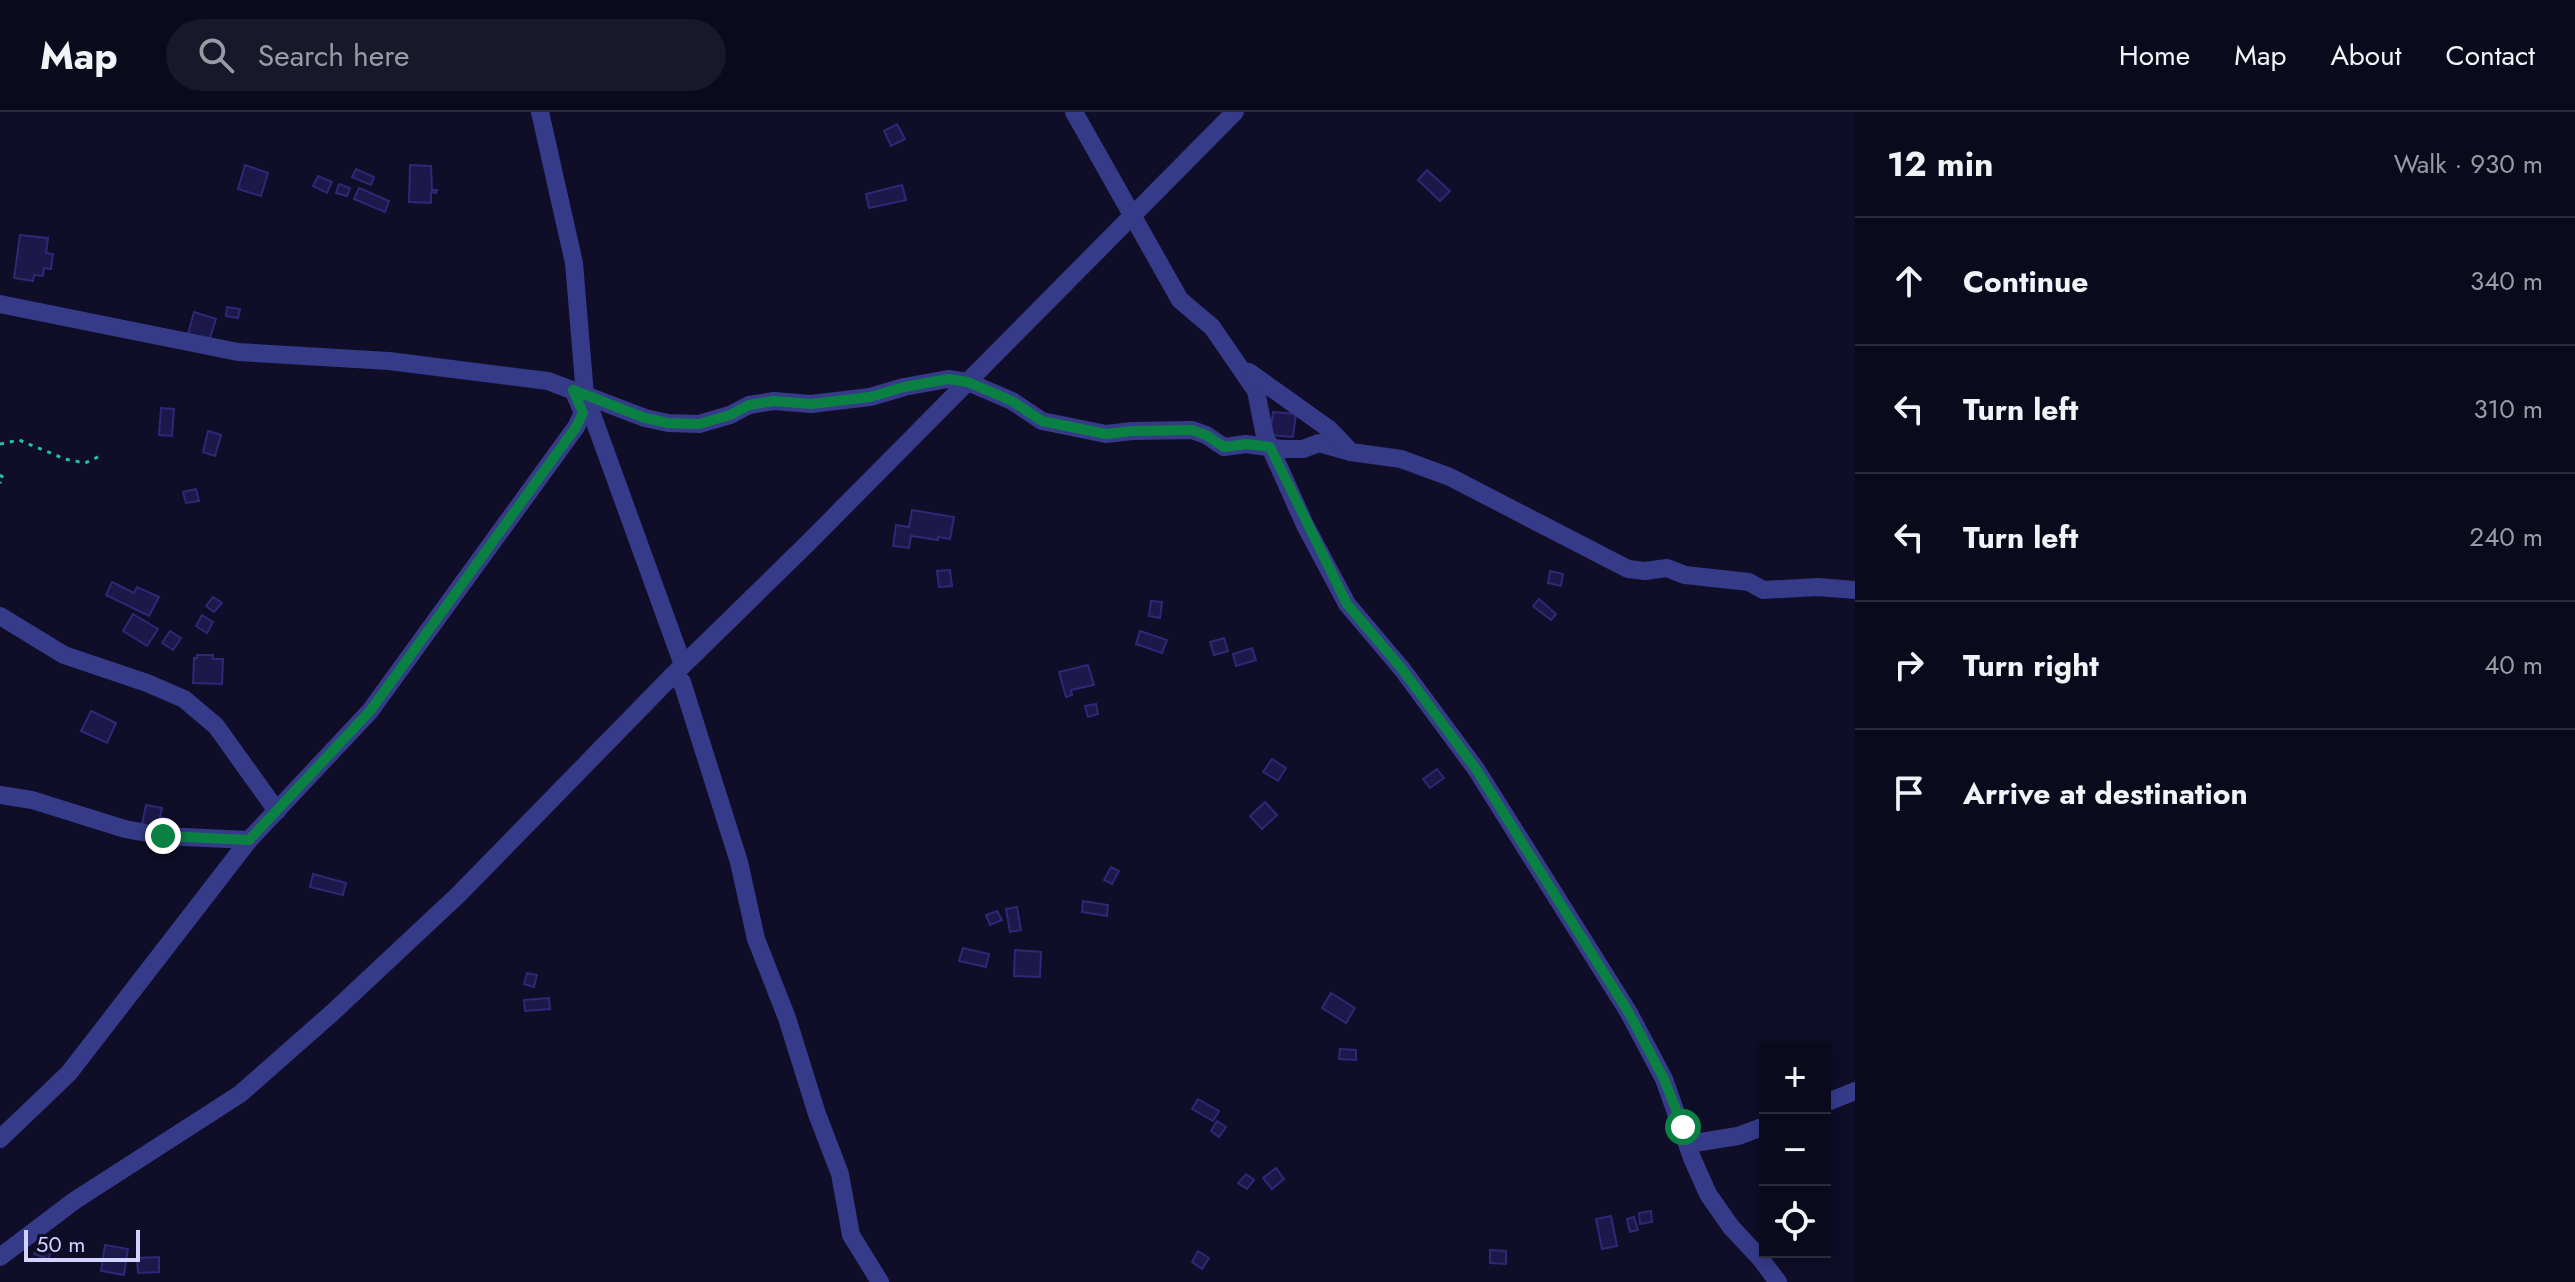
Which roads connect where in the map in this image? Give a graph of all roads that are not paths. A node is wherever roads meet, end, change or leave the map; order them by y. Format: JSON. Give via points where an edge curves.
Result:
{"nodes":[{"id":1,"x":540,"y":112,"type":"edge"},
{"id":2,"x":1074,"y":112,"type":"edge"},
{"id":3,"x":1235,"y":112,"type":"edge"},
{"id":4,"x":1131,"y":217,"type":"junction"},
{"id":5,"x":0,"y":304,"type":"edge"},
{"id":6,"x":1240,"y":365,"type":"junction"},
{"id":7,"x":968,"y":382,"type":"junction"},
{"id":8,"x":579,"y":393,"type":"junction"},
{"id":9,"x":1270,"y":447,"type":"junction"},
{"id":10,"x":1351,"y":452,"type":"junction"},
{"id":11,"x":1855,"y":590,"type":"edge"},
{"id":12,"x":0,"y":616,"type":"edge"},
{"id":13,"x":677,"y":671,"type":"junction"},
{"id":14,"x":0,"y":795,"type":"edge"},
{"id":15,"x":277,"y":811,"type":"junction"},
{"id":16,"x":249,"y":840,"type":"junction"},
{"id":17,"x":1855,"y":1091,"type":"edge"},
{"id":18,"x":1831,"y":1101,"type":"edge"},
{"id":19,"x":1759,"y":1128,"type":"edge"},
{"id":20,"x":0,"y":1139,"type":"edge"},
{"id":21,"x":1688,"y":1144,"type":"junction"},
{"id":22,"x":0,"y":1257,"type":"edge"},
{"id":23,"x":880,"y":1282,"type":"edge"},
{"id":24,"x":1778,"y":1282,"type":"edge"}],
"edges":[{"from":1,"to":8,"type":"street","via":[[574,263]]},
{"from":2,"to":4,"type":"street"},
{"from":3,"to":4,"type":"street"},
{"from":4,"to":6,"type":"street","via":[[1180,300],[1212,327]]},
{"from":4,"to":7,"type":"street"},
{"from":5,"to":8,"type":"street","via":[[238,352],[427,365],[548,381]]},
{"from":6,"to":9,"type":"street","via":[[1256,391]]},
{"from":6,"to":10,"type":"street","via":[[1329,429]]},
{"from":7,"to":8,"type":"street","via":[[948,379],[811,404],[774,401],[699,424],[645,418]]},
{"from":7,"to":9,"type":"street","via":[[1042,421],[1075,429],[1106,434],[1192,430],[1224,447]]},
{"from":7,"to":13,"type":"street"},
{"from":8,"to":13,"type":"street"},
{"from":8,"to":15,"type":"street","via":[[583,413],[551,464],[370,711]]},
{"from":9,"to":10,"type":"street","via":[[1303,449],[1319,443]]},
{"from":9,"to":21,"type":"street","via":[[1347,604],[1476,769],[1629,1013],[1664,1079]]},
{"from":10,"to":11,"type":"street","via":[[1401,459],[1450,477],[1628,569],[1667,568],[1749,582],[1763,590]]},
{"from":12,"to":15,"type":"street","via":[[64,655],[184,699],[216,726]]},
{"from":13,"to":22,"type":"street","via":[[458,895],[240,1094],[74,1201]]},
{"from":13,"to":23,"type":"street","via":[[739,862],[756,939],[840,1174],[851,1235]]},
{"from":14,"to":16,"type":"street","via":[[150,834]]},
{"from":15,"to":16,"type":"street"},
{"from":16,"to":20,"type":"street","via":[[69,1073]]},
{"from":17,"to":18,"type":"street"},
{"from":19,"to":21,"type":"street"},
{"from":21,"to":24,"type":"street","via":[[1708,1194]]}]}
